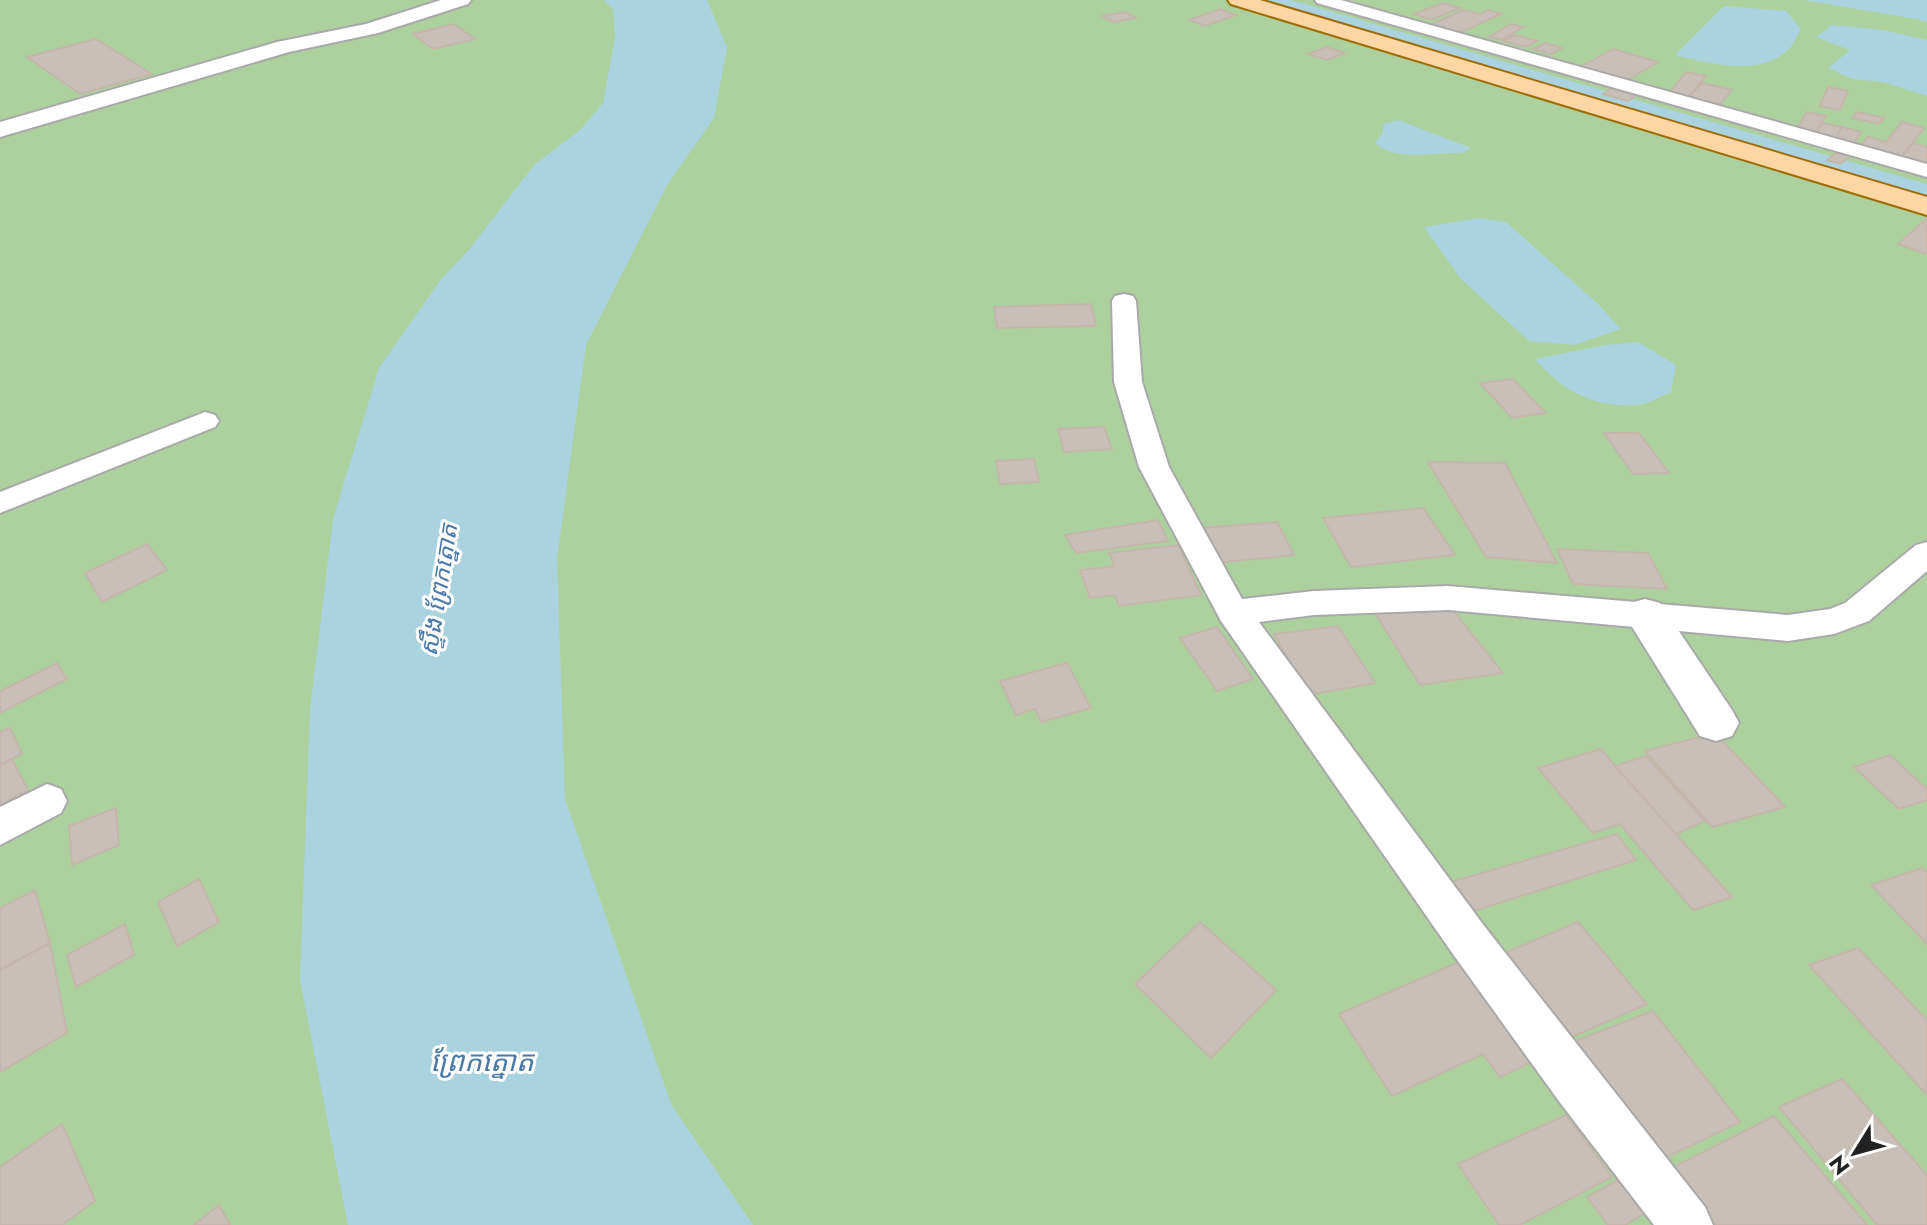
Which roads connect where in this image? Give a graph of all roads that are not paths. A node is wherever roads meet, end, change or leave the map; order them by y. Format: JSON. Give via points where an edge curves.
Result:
{"nodes":[{"id":1,"x":461,"y":0,"type":"edge"},
{"id":2,"x":1238,"y":0,"type":"edge"},
{"id":3,"x":1323,"y":0,"type":"edge"},
{"id":4,"x":1612,"y":82,"type":"junction"},
{"id":5,"x":1581,"y":103,"type":"junction"},
{"id":6,"x":0,"y":130,"type":"edge"},
{"id":7,"x":1852,"y":165,"type":"junction"},
{"id":8,"x":1927,"y":171,"type":"edge"},
{"id":9,"x":1927,"y":206,"type":"edge"},
{"id":10,"x":1124,"y":301,"type":"dead end"},
{"id":11,"x":205,"y":421,"type":"dead end"},
{"id":12,"x":0,"y":503,"type":"edge"},
{"id":13,"x":1927,"y":553,"type":"edge"},
{"id":14,"x":1233,"y":612,"type":"junction"},
{"id":15,"x":1645,"y":614,"type":"junction"},
{"id":16,"x":1716,"y":723,"type":"dead end"},
{"id":17,"x":47,"y":801,"type":"dead end"},
{"id":18,"x":0,"y":827,"type":"edge"},
{"id":19,"x":1687,"y":1225,"type":"edge"}],
"edges":[{"from":1,"to":6,"type":"street"},
{"from":2,"to":5,"type":"main road"},
{"from":3,"to":4,"type":"street"},
{"from":4,"to":5,"type":"street"},
{"from":4,"to":7,"type":"street"},
{"from":5,"to":7,"type":"main road"},
{"from":7,"to":8,"type":"street"},
{"from":7,"to":9,"type":"main road"},
{"from":10,"to":14,"type":"street","via":[[1128,382],[1154,467]]},
{"from":11,"to":12,"type":"street"},
{"from":13,"to":15,"type":"street","via":[[1857,612],[1834,621],[1788,628]]},
{"from":14,"to":15,"type":"street","via":[[1448,598]]},
{"from":14,"to":19,"type":"street","via":[[1515,1003]]},
{"from":15,"to":16,"type":"street"},
{"from":17,"to":18,"type":"street"}]}
